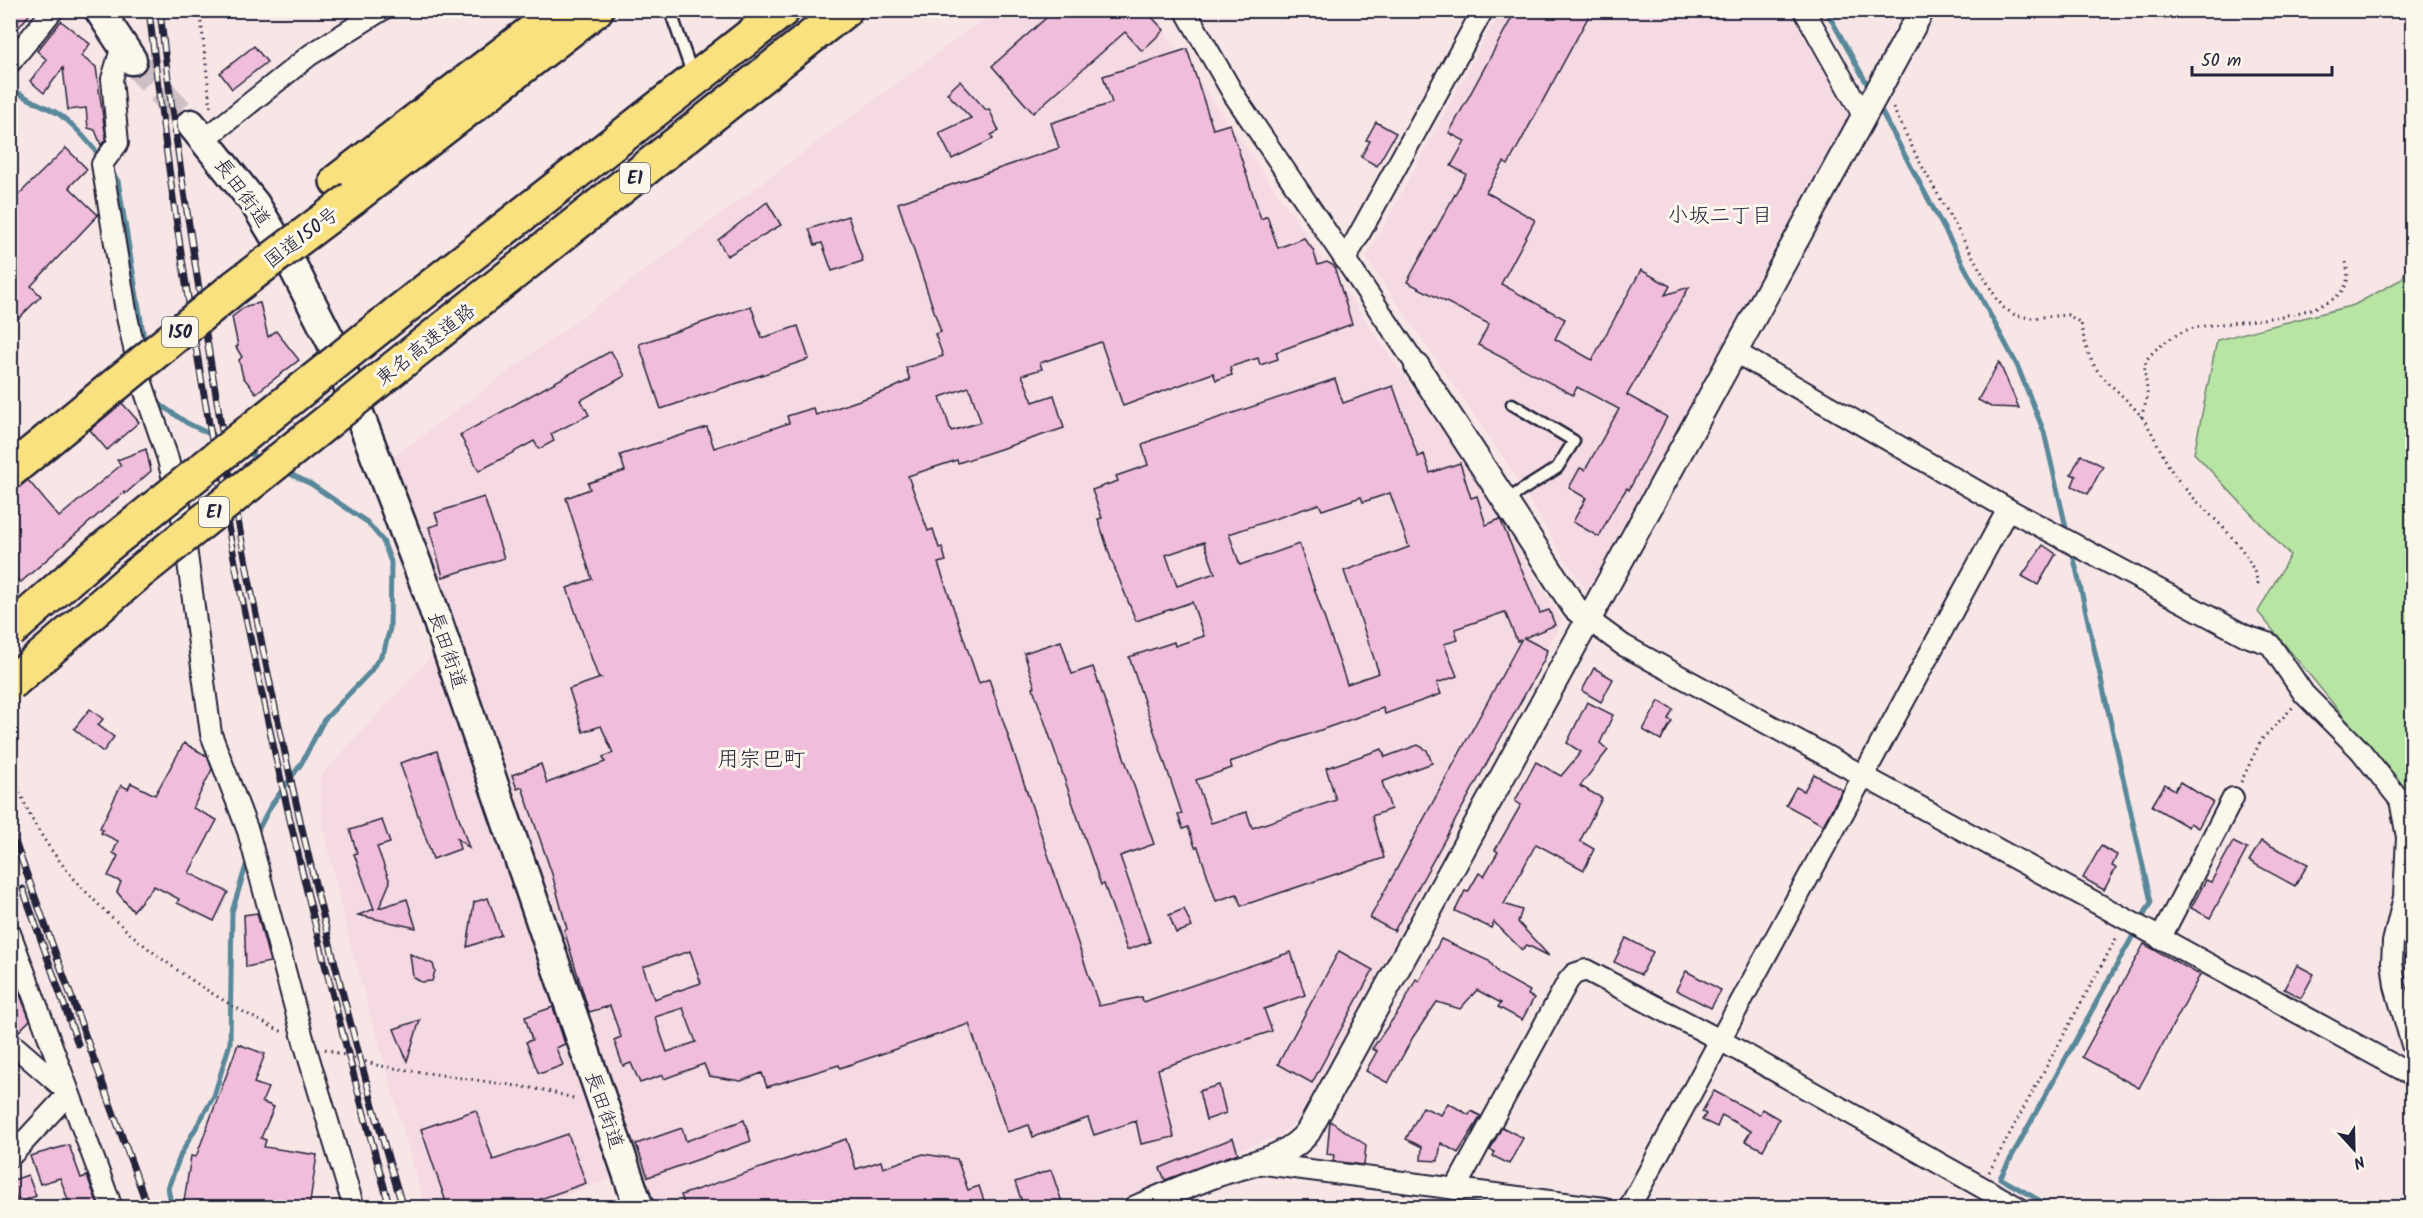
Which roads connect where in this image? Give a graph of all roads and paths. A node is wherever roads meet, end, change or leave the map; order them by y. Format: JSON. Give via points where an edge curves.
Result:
{"nodes":[{"id":1,"x":53,"y":10,"type":"edge"},
{"id":2,"x":99,"y":10,"type":"edge"},
{"id":3,"x":200,"y":10,"type":"edge"},
{"id":4,"x":382,"y":10,"type":"edge"},
{"id":5,"x":560,"y":10,"type":"edge"},
{"id":6,"x":596,"y":10,"type":"edge"},
{"id":7,"x":670,"y":10,"type":"edge"},
{"id":8,"x":783,"y":10,"type":"edge"},
{"id":9,"x":845,"y":10,"type":"edge"},
{"id":10,"x":1483,"y":10,"type":"edge"},
{"id":11,"x":1804,"y":10,"type":"edge"},
{"id":12,"x":1922,"y":10,"type":"edge"},
{"id":13,"x":1194,"y":15,"type":"edge"},
{"id":14,"x":127,"y":53,"type":"joint"},
{"id":15,"x":10,"y":63,"type":"edge"},
{"id":16,"x":695,"y":82,"type":"junction"},
{"id":17,"x":1881,"y":86,"type":"junction"},
{"id":18,"x":1864,"y":117,"type":"junction"},
{"id":19,"x":203,"y":132,"type":"junction"},
{"id":20,"x":345,"y":190,"type":"junction"},
{"id":21,"x":1346,"y":258,"type":"junction"},
{"id":22,"x":2346,"y":262,"type":"dead end"},
{"id":23,"x":1737,"y":353,"type":"junction"},
{"id":24,"x":1417,"y":366,"type":"joint"},
{"id":25,"x":1512,"y":404,"type":"dead end"},
{"id":26,"x":2141,"y":417,"type":"junction"},
{"id":27,"x":10,"y":442,"type":"edge"},
{"id":28,"x":10,"y":471,"type":"edge"},
{"id":29,"x":1505,"y":501,"type":"junction"},
{"id":30,"x":2008,"y":509,"type":"junction"},
{"id":31,"x":2259,"y":588,"type":"dead end"},
{"id":32,"x":1589,"y":621,"type":"junction"},
{"id":33,"x":10,"y":631,"type":"edge"},
{"id":34,"x":10,"y":684,"type":"edge"},
{"id":35,"x":2304,"y":694,"type":"junction"},
{"id":36,"x":1864,"y":775,"type":"junction"},
{"id":37,"x":2233,"y":798,"type":"joint"},
{"id":38,"x":2126,"y":920,"type":"junction"},
{"id":39,"x":10,"y":933,"type":"edge"},
{"id":40,"x":2160,"y":939,"type":"junction"},
{"id":41,"x":1720,"y":1040,"type":"junction"},
{"id":42,"x":10,"y":1042,"type":"edge"},
{"id":43,"x":2412,"y":1045,"type":"edge"},
{"id":44,"x":2412,"y":1075,"type":"edge"},
{"id":45,"x":69,"y":1093,"type":"junction"},
{"id":46,"x":10,"y":1157,"type":"edge"},
{"id":47,"x":1256,"y":1163,"type":"junction"},
{"id":48,"x":1982,"y":1186,"type":"junction"},
{"id":49,"x":1455,"y":1190,"type":"junction"},
{"id":50,"x":1520,"y":1202,"type":"edge"},
{"id":51,"x":1150,"y":1205,"type":"edge"},
{"id":52,"x":112,"y":1208,"type":"edge"},
{"id":53,"x":354,"y":1208,"type":"edge"},
{"id":54,"x":639,"y":1208,"type":"edge"},
{"id":55,"x":1604,"y":1208,"type":"edge"},
{"id":56,"x":1629,"y":1208,"type":"edge"},
{"id":57,"x":2019,"y":1208,"type":"edge"}],
"edges":[{"from":1,"to":15,"type":"street"},
{"from":2,"to":14,"type":"main road"},
{"from":3,"to":19,"type":"path"},
{"from":4,"to":19,"type":"street","via":[[310,55]]},
{"from":5,"to":20,"type":"highway","name":"国道150号","number":"150"},
{"from":6,"to":20,"type":"highway","name":"国道150号","number":"150"},
{"from":7,"to":16,"type":"lane"},
{"from":8,"to":16,"type":"highway","name":"東名高速道路","number":"E1"},
{"from":9,"to":34,"type":"highway","name":"東名高速道路","number":"E1","bridge":true,"via":[[136,575]]},
{"from":10,"to":21,"type":"street"},
{"from":11,"to":18,"type":"street"},
{"from":12,"to":17,"type":"street"},
{"from":13,"to":21,"type":"street","via":[[1234,95]]},
{"from":14,"to":53,"type":"street","via":[[112,79],[118,143],[102,164],[127,317],[142,383],[181,510],[211,734],[248,831],[304,1042]]},
{"from":16,"to":33,"type":"highway","name":"東名高速道路","number":"E1","bridge":true,"via":[[396,314],[102,550]]},
{"from":17,"to":18,"type":"street"},
{"from":17,"to":26,"type":"path","via":[[1996,298],[2015,315],[2068,315],[2081,324],[2094,369]]},
{"from":18,"to":23,"type":"street"},
{"from":19,"to":54,"type":"main road","name":"長田街道","via":[[255,204],[331,341],[427,590]]},
{"from":20,"to":27,"type":"highway","name":"国道150号","number":"150","via":[[222,268]]},
{"from":20,"to":28,"type":"highway","name":"国道150号","number":"150","bridge":true,"via":[[235,287]]},
{"from":21,"to":24,"type":"street"},
{"from":22,"to":26,"type":"path","via":[[2348,280],[2330,302],[2237,324],[2192,328],[2164,343],[2147,360],[2147,395]]},
{"from":23,"to":30,"type":"street"},
{"from":23,"to":32,"type":"street"},
{"from":24,"to":29,"type":"street"},
{"from":25,"to":29,"type":"lane","via":[[1574,441],[1557,468]]},
{"from":26,"to":31,"type":"path","via":[[2175,476],[2226,530],[2257,572]]},
{"from":29,"to":32,"type":"street","via":[[1575,608]]},
{"from":30,"to":35,"type":"street","via":[[2246,636],[2270,644]]},
{"from":30,"to":36,"type":"street"},
{"from":32,"to":36,"type":"street","via":[[1623,645]]},
{"from":32,"to":47,"type":"street","via":[[1308,1132],[1295,1147]]},
{"from":35,"to":37,"type":"path","via":[[2261,740]]},
{"from":35,"to":43,"type":"street","via":[[2374,767],[2404,810],[2404,897],[2392,962]]},
{"from":36,"to":38,"type":"street"},
{"from":36,"to":41,"type":"street"},
{"from":37,"to":40,"type":"street"},
{"from":38,"to":40,"type":"street"},
{"from":38,"to":48,"type":"path"},
{"from":39,"to":45,"type":"street"},
{"from":40,"to":44,"type":"street"},
{"from":41,"to":48,"type":"street"},
{"from":41,"to":49,"type":"street","via":[[1595,973],[1586,970],[1574,974]]},
{"from":41,"to":56,"type":"street"},
{"from":42,"to":45,"type":"street"},
{"from":45,"to":46,"type":"street"},
{"from":45,"to":52,"type":"street"},
{"from":47,"to":49,"type":"street"},
{"from":47,"to":51,"type":"street","via":[[1218,1174]]},
{"from":48,"to":57,"type":"street"},
{"from":49,"to":50,"type":"street"},
{"from":50,"to":55,"type":"street"}]}
